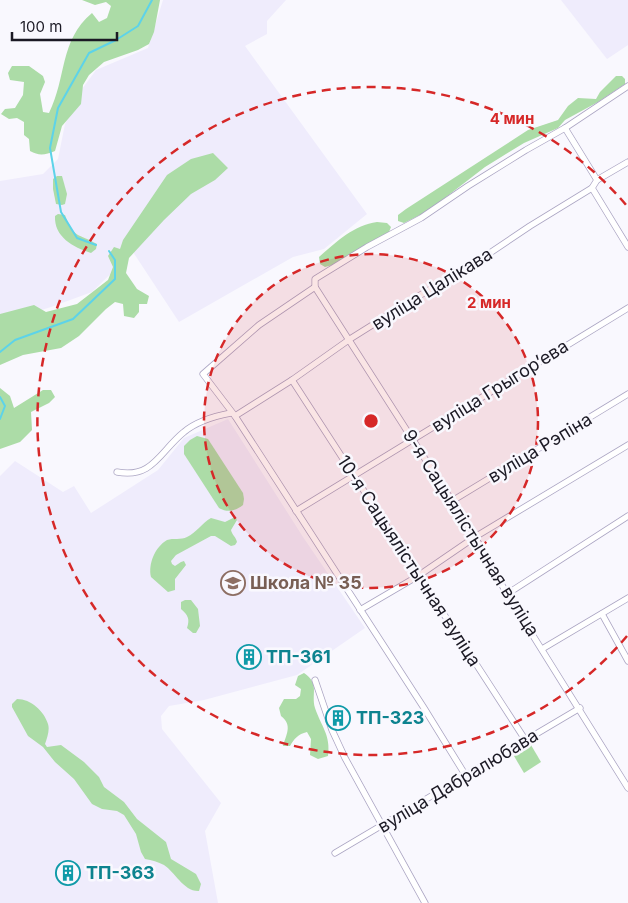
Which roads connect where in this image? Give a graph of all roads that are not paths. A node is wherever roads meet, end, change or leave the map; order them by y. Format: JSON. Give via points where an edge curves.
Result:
{"nodes":[{"id":1,"x":628,"y":86,"type":"edge"},
{"id":2,"x":565,"y":128,"type":"junction"},
{"id":3,"x":628,"y":162,"type":"edge"},
{"id":4,"x":597,"y":180,"type":"junction"},
{"id":5,"x":592,"y":188,"type":"junction"},
{"id":6,"x":627,"y":245,"type":"edge"},
{"id":7,"x":315,"y":287,"type":"junction"},
{"id":8,"x":628,"y":308,"type":"edge"},
{"id":9,"x":350,"y":339,"type":"junction"},
{"id":10,"x":292,"y":380,"type":"junction"},
{"id":11,"x":628,"y":394,"type":"edge"},
{"id":12,"x":233,"y":414,"type":"junction"},
{"id":13,"x":413,"y":440,"type":"junction"},
{"id":14,"x":628,"y":445,"type":"edge"},
{"id":15,"x":117,"y":472,"type":"dead end"},
{"id":16,"x":353,"y":476,"type":"junction"},
{"id":17,"x":452,"y":501,"type":"junction"},
{"id":18,"x":296,"y":511,"type":"junction"},
{"id":19,"x":628,"y":516,"type":"edge"},
{"id":20,"x":475,"y":536,"type":"junction"},
{"id":21,"x":418,"y":576,"type":"junction"},
{"id":22,"x":507,"y":594,"type":"junction"},
{"id":23,"x":628,"y":598,"type":"edge"},
{"id":24,"x":360,"y":610,"type":"junction"},
{"id":25,"x":602,"y":614,"type":"junction"},
{"id":26,"x":542,"y":649,"type":"junction"},
{"id":27,"x":628,"y":661,"type":"edge"},
{"id":28,"x":315,"y":680,"type":"dead end"},
{"id":29,"x":580,"y":708,"type":"junction"},
{"id":30,"x":526,"y":741,"type":"junction"},
{"id":31,"x":628,"y":774,"type":"edge"},
{"id":32,"x":466,"y":776,"type":"junction"},
{"id":33,"x":622,"y":777,"type":"junction"},
{"id":34,"x":628,"y":788,"type":"edge"},
{"id":35,"x":382,"y":827,"type":"junction"},
{"id":36,"x":335,"y":853,"type":"dead end"},
{"id":37,"x":425,"y":903,"type":"edge"}],
"edges":[{"from":1,"to":2,"type":"street"},
{"from":2,"to":4,"type":"street"},
{"from":2,"to":7,"type":"street","via":[[421,218],[315,279]]},
{"from":3,"to":4,"type":"street","name":"вуліца Цалікава"},
{"from":4,"to":5,"type":"street","name":"вуліца Цалікава"},
{"from":5,"to":6,"type":"street"},
{"from":5,"to":9,"type":"street","name":"вуліца Цалікава"},
{"from":7,"to":9,"type":"street","name":"9-я Сацыялістычная вуліца"},
{"from":7,"to":12,"type":"street","via":[[259,325],[204,374]]},
{"from":8,"to":13,"type":"street","name":"вуліца Грыгорʼева"},
{"from":9,"to":10,"type":"street","name":"вуліца Цалікава"},
{"from":9,"to":13,"type":"street","name":"9-я Сацыялістычная вуліца"},
{"from":10,"to":12,"type":"street","name":"вуліца Цалікава"},
{"from":10,"to":16,"type":"street","name":"10-я Сацыялістычная вуліца"},
{"from":11,"to":17,"type":"street","name":"вуліца Рэпіна"},
{"from":12,"to":15,"type":"street","name":"вуліца Цалікава","via":[[210,417],[184,431],[152,465],[137,473]]},
{"from":12,"to":18,"type":"street"},
{"from":13,"to":16,"type":"street","name":"вуліца Грыгорʼева"},
{"from":13,"to":17,"type":"street","name":"9-я Сацыялістычная вуліца"},
{"from":14,"to":20,"type":"street"},
{"from":16,"to":18,"type":"street","name":"вуліца Грыгорʼева"},
{"from":16,"to":21,"type":"street","name":"10-я Сацыялістычная вуліца"},
{"from":17,"to":20,"type":"street","name":"9-я Сацыялістычная вуліца"},
{"from":18,"to":24,"type":"street"},
{"from":19,"to":22,"type":"street"},
{"from":20,"to":21,"type":"street"},
{"from":20,"to":22,"type":"street","name":"9-я Сацыялістычная вуліца"},
{"from":21,"to":24,"type":"street"},
{"from":21,"to":30,"type":"street","name":"10-я Сацыялістычная вуліца"},
{"from":22,"to":26,"type":"street","name":"9-я Сацыялістычная вуліца"},
{"from":23,"to":25,"type":"street"},
{"from":24,"to":32,"type":"street"},
{"from":25,"to":26,"type":"street"},
{"from":25,"to":27,"type":"street"},
{"from":26,"to":29,"type":"street","name":"9-я Сацыялістычная вуліца"},
{"from":28,"to":35,"type":"street","via":[[335,737]]},
{"from":29,"to":30,"type":"street","name":"вуліца Дабралюбава"},
{"from":29,"to":33,"type":"street","name":"9-я Сацыялістычная вуліца"},
{"from":30,"to":32,"type":"street","name":"вуліца Дабралюбава"},
{"from":31,"to":33,"type":"street"},
{"from":32,"to":35,"type":"street","name":"вуліца Дабралюбава"},
{"from":33,"to":34,"type":"street","name":"9-я Сацыялістычная вуліца"},
{"from":35,"to":36,"type":"street","name":"вуліца Дабралюбава"},
{"from":35,"to":37,"type":"street"}]}
